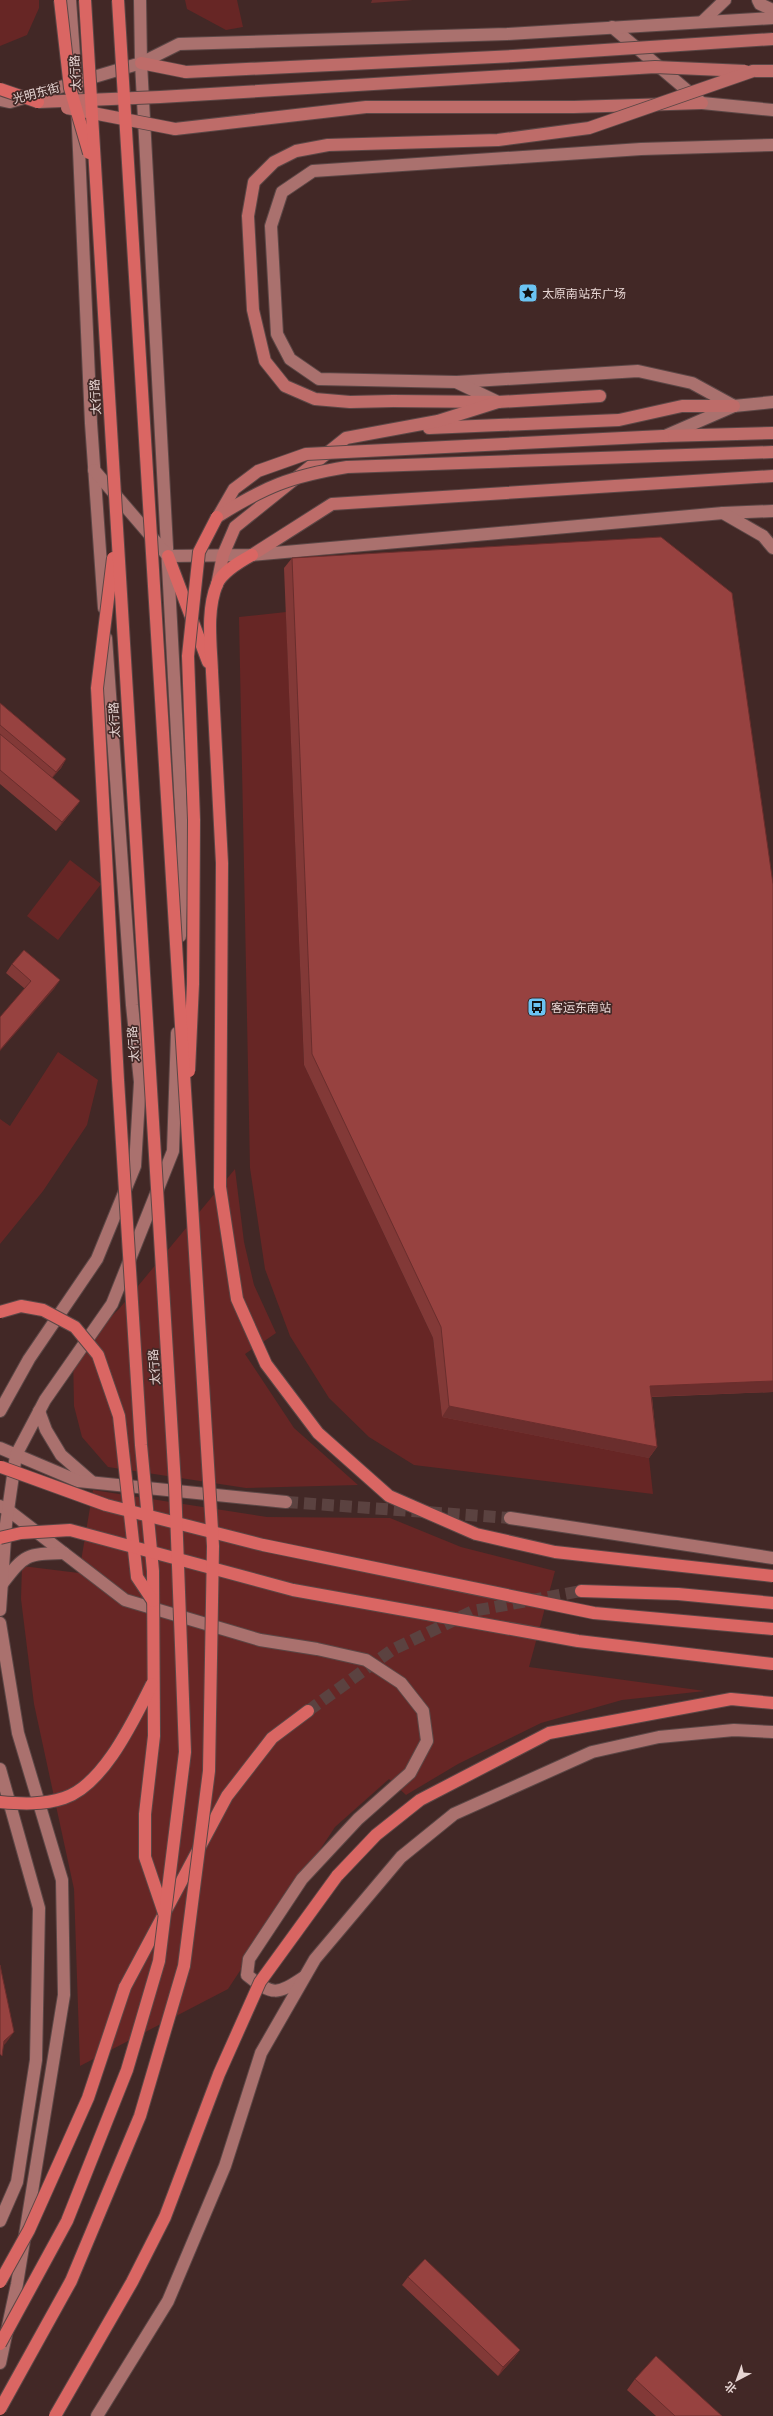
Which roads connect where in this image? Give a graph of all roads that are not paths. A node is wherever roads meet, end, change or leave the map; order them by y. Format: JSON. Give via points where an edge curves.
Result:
{"nodes":[{"id":1,"x":60,"y":0,"type":"edge"},
{"id":2,"x":70,"y":0,"type":"edge"},
{"id":3,"x":85,"y":0,"type":"edge"},
{"id":4,"x":118,"y":0,"type":"edge"},
{"id":5,"x":140,"y":0,"type":"edge"},
{"id":6,"x":725,"y":0,"type":"edge"},
{"id":7,"x":758,"y":0,"type":"edge"},
{"id":8,"x":773,"y":10,"type":"edge"},
{"id":9,"x":773,"y":18,"type":"edge"},
{"id":10,"x":703,"y":21,"type":"junction"},
{"id":11,"x":612,"y":27,"type":"junction"},
{"id":12,"x":773,"y":39,"type":"edge"},
{"id":13,"x":141,"y":63,"type":"junction"},
{"id":14,"x":773,"y":70,"type":"edge"},
{"id":15,"x":753,"y":71,"type":"junction"},
{"id":16,"x":76,"y":82,"type":"junction"},
{"id":17,"x":0,"y":89,"type":"edge"},
{"id":18,"x":0,"y":100,"type":"edge"},
{"id":19,"x":38,"y":102,"type":"junction"},
{"id":20,"x":702,"y":104,"type":"junction"},
{"id":21,"x":773,"y":110,"type":"edge"},
{"id":22,"x":773,"y":145,"type":"edge"},
{"id":23,"x":95,"y":173,"type":"junction"},
{"id":24,"x":456,"y":382,"type":"junction"},
{"id":25,"x":600,"y":396,"type":"dead end"},
{"id":26,"x":498,"y":402,"type":"junction"},
{"id":27,"x":773,"y":402,"type":"edge"},
{"id":28,"x":734,"y":406,"type":"junction"},
{"id":29,"x":394,"y":429,"type":"junction"},
{"id":30,"x":773,"y":433,"type":"edge"},
{"id":31,"x":664,"y":436,"type":"junction"},
{"id":32,"x":773,"y":452,"type":"edge"},
{"id":33,"x":94,"y":470,"type":"junction"},
{"id":34,"x":773,"y":476,"type":"edge"},
{"id":35,"x":773,"y":511,"type":"edge"},
{"id":36,"x":723,"y":513,"type":"junction"},
{"id":37,"x":217,"y":517,"type":"junction"},
{"id":38,"x":116,"y":527,"type":"junction"},
{"id":39,"x":773,"y":548,"type":"edge"},
{"id":40,"x":223,"y":555,"type":"junction"},
{"id":41,"x":252,"y":555,"type":"junction"},
{"id":42,"x":168,"y":556,"type":"junction"},
{"id":43,"x":217,"y":586,"type":"junction"},
{"id":44,"x":212,"y":672,"type":"junction"},
{"id":45,"x":186,"y":1134,"type":"junction"},
{"id":46,"x":0,"y":1312,"type":"edge"},
{"id":47,"x":0,"y":1411,"type":"edge"},
{"id":48,"x":39,"y":1411,"type":"junction"},
{"id":49,"x":0,"y":1448,"type":"edge"},
{"id":50,"x":16,"y":1455,"type":"junction"},
{"id":51,"x":0,"y":1466,"type":"edge"},
{"id":52,"x":92,"y":1482,"type":"junction"},
{"id":53,"x":286,"y":1502,"type":"tunnel mouth"},
{"id":54,"x":4,"y":1508,"type":"edge"},
{"id":55,"x":510,"y":1518,"type":"tunnel mouth"},
{"id":56,"x":0,"y":1538,"type":"edge"},
{"id":57,"x":64,"y":1553,"type":"junction"},
{"id":58,"x":773,"y":1558,"type":"edge"},
{"id":59,"x":773,"y":1576,"type":"edge"},
{"id":60,"x":2,"y":1584,"type":"junction"},
{"id":61,"x":582,"y":1591,"type":"tunnel mouth"},
{"id":62,"x":153,"y":1601,"type":"junction"},
{"id":63,"x":773,"y":1603,"type":"edge"},
{"id":64,"x":0,"y":1610,"type":"edge"},
{"id":65,"x":0,"y":1623,"type":"edge"},
{"id":66,"x":773,"y":1629,"type":"edge"},
{"id":67,"x":773,"y":1664,"type":"edge"},
{"id":68,"x":154,"y":1682,"type":"junction"},
{"id":69,"x":773,"y":1703,"type":"edge"},
{"id":70,"x":308,"y":1711,"type":"tunnel mouth"},
{"id":71,"x":773,"y":1732,"type":"edge"},
{"id":72,"x":0,"y":1769,"type":"edge"},
{"id":73,"x":0,"y":1802,"type":"edge"},
{"id":74,"x":165,"y":1916,"type":"junction"},
{"id":75,"x":305,"y":1976,"type":"junction"},
{"id":76,"x":0,"y":2221,"type":"edge"},
{"id":77,"x":0,"y":2282,"type":"edge"},
{"id":78,"x":0,"y":2344,"type":"edge"},
{"id":79,"x":0,"y":2363,"type":"edge"},
{"id":80,"x":0,"y":2409,"type":"edge"},
{"id":81,"x":55,"y":2416,"type":"edge"},
{"id":82,"x":97,"y":2416,"type":"edge"}],
"edges":[{"from":1,"to":23,"type":"highway","bridge":true,"via":[[70,88]]},
{"from":2,"to":16,"type":"main road"},
{"from":3,"to":23,"type":"highway","name":"太行路","bridge":true},
{"from":4,"to":45,"type":"highway","bridge":true},
{"from":5,"to":13,"type":"main road"},
{"from":6,"to":10,"type":"main road"},
{"from":7,"to":8,"type":"main road","via":[[760,4]]},
{"from":9,"to":10,"type":"main road","name":"光明东街"},
{"from":10,"to":11,"type":"main road","name":"光明东街"},
{"from":11,"to":13,"type":"main road","name":"光明东街","via":[[507,34],[179,44]]},
{"from":11,"to":20,"type":"main road"},
{"from":12,"to":13,"type":"main road","bridge":true,"via":[[513,56],[186,72]]},
{"from":13,"to":16,"type":"main road","name":"光明东街"},
{"from":13,"to":42,"type":"main road"},
{"from":14,"to":15,"type":"main road"},
{"from":15,"to":19,"type":"main road","bridge":true,"via":[[655,68]]},
{"from":15,"to":26,"type":"main road","bridge":true,"via":[[588,128],[498,140],[328,145],[296,151],[274,162],[254,182],[248,216],[254,310],[265,361],[285,386],[314,399],[350,402]]},
{"from":16,"to":18,"type":"main road","name":"光明东街","via":[[10,102]]},
{"from":16,"to":33,"type":"main road"},
{"from":17,"to":19,"type":"highway","bridge":true},
{"from":19,"to":20,"type":"main road","bridge":true,"via":[[175,129],[366,107]]},
{"from":20,"to":21,"type":"main road"},
{"from":22,"to":24,"type":"main road","via":[[641,149],[313,171],[282,192],[271,226],[277,334],[290,359],[319,379]]},
{"from":23,"to":38,"type":"highway","name":"太行路","bridge":true},
{"from":24,"to":26,"type":"main road"},
{"from":24,"to":28,"type":"main road","via":[[638,371],[692,383]]},
{"from":25,"to":26,"type":"main road"},
{"from":26,"to":29,"type":"main road","via":[[438,421]]},
{"from":27,"to":28,"type":"main road"},
{"from":28,"to":29,"type":"main road","via":[[682,406],[619,420]]},
{"from":28,"to":31,"type":"main road"},
{"from":29,"to":40,"type":"main road","via":[[346,438],[235,527]]},
{"from":30,"to":31,"type":"main road"},
{"from":31,"to":37,"type":"main road","bridge":true,"via":[[306,454],[258,471],[234,489]]},
{"from":32,"to":37,"type":"main road","bridge":true,"via":[[347,467],[288,479],[252,495]]},
{"from":33,"to":42,"type":"main road"},
{"from":33,"to":47,"type":"main road","via":[[132,1005],[140,1082],[135,1166],[97,1259],[29,1359]]},
{"from":34,"to":41,"type":"main road","via":[[332,504]]},
{"from":35,"to":36,"type":"main road"},
{"from":36,"to":39,"type":"main road","via":[[763,536]]},
{"from":36,"to":41,"type":"main road"},
{"from":37,"to":45,"type":"highway","bridge":true,"via":[[199,552],[188,656],[194,828],[193,984]]},
{"from":38,"to":62,"type":"highway","bridge":true,"via":[[98,688],[109,945],[141,1445],[153,1571]]},
{"from":38,"to":74,"type":"highway","name":"太行路","bridge":true,"via":[[172,1439],[185,1752]]},
{"from":40,"to":41,"type":"main road"},
{"from":40,"to":42,"type":"main road"},
{"from":40,"to":43,"type":"main road"},
{"from":41,"to":43,"type":"highway","via":[[237,564]]},
{"from":42,"to":44,"type":"highway","bridge":true},
{"from":42,"to":48,"type":"main road","via":[[183,845],[173,1151],[112,1304]]},
{"from":43,"to":44,"type":"highway","via":[[210,622]]},
{"from":44,"to":59,"type":"highway","bridge":true,"via":[[222,863],[220,1187],[237,1300],[266,1364],[318,1433],[389,1496],[476,1534],[555,1552]]},
{"from":45,"to":80,"type":"highway","bridge":true,"via":[[213,1546],[209,1771],[184,1966],[140,2116],[71,2281]]},
{"from":46,"to":62,"type":"highway","bridge":true,"via":[[21,1306],[43,1310],[75,1327],[98,1355],[119,1416],[137,1577]]},
{"from":48,"to":50,"type":"main road"},
{"from":48,"to":52,"type":"main road","via":[[46,1430],[61,1455]]},
{"from":49,"to":50,"type":"main road"},
{"from":50,"to":52,"type":"main road","via":[[78,1481]]},
{"from":50,"to":54,"type":"main road"},
{"from":51,"to":66,"type":"highway","bridge":true,"via":[[106,1505],[263,1545],[594,1614]]},
{"from":52,"to":53,"type":"main road"},
{"from":54,"to":57,"type":"main road"},
{"from":54,"to":60,"type":"main road"},
{"from":55,"to":58,"type":"main road"},
{"from":56,"to":67,"type":"highway","bridge":true,"via":[[21,1533],[70,1530],[293,1590],[578,1641]]},
{"from":57,"to":60,"type":"main road","via":[[38,1554],[20,1560]]},
{"from":57,"to":75,"type":"main road","via":[[124,1600],[260,1640],[366,1660],[401,1683],[423,1711],[427,1741],[410,1773],[358,1819],[302,1880],[249,1959],[248,1975],[265,1990],[283,1991]]},
{"from":60,"to":64,"type":"main road"},
{"from":61,"to":63,"type":"highway","via":[[678,1594]]},
{"from":62,"to":68,"type":"highway","bridge":true},
{"from":65,"to":79,"type":"main road","via":[[18,1733],[62,1880],[64,1995],[17,2284]]},
{"from":68,"to":73,"type":"highway","bridge":true,"via":[[122,1744],[87,1783],[64,1798],[26,1804]]},
{"from":68,"to":74,"type":"highway","bridge":true,"via":[[154,1736],[145,1814],[145,1857]]},
{"from":69,"to":81,"type":"highway","bridge":true,"via":[[731,1699],[549,1733],[420,1800],[376,1834],[337,1876],[260,1982],[219,2074],[165,2217],[132,2282]]},
{"from":70,"to":77,"type":"highway","bridge":true,"via":[[272,1738],[227,1796],[125,1987],[88,2098],[29,2230]]},
{"from":71,"to":75,"type":"main road","via":[[734,1730],[659,1737],[592,1752],[454,1814],[401,1857],[315,1959]]},
{"from":72,"to":76,"type":"main road","via":[[39,1908],[36,2060],[17,2182]]},
{"from":74,"to":78,"type":"highway","name":"太行路","bridge":true,"via":[[159,1961],[127,2070],[67,2221]]},
{"from":75,"to":82,"type":"main road","via":[[261,2053],[225,2166],[168,2301]]}]}
